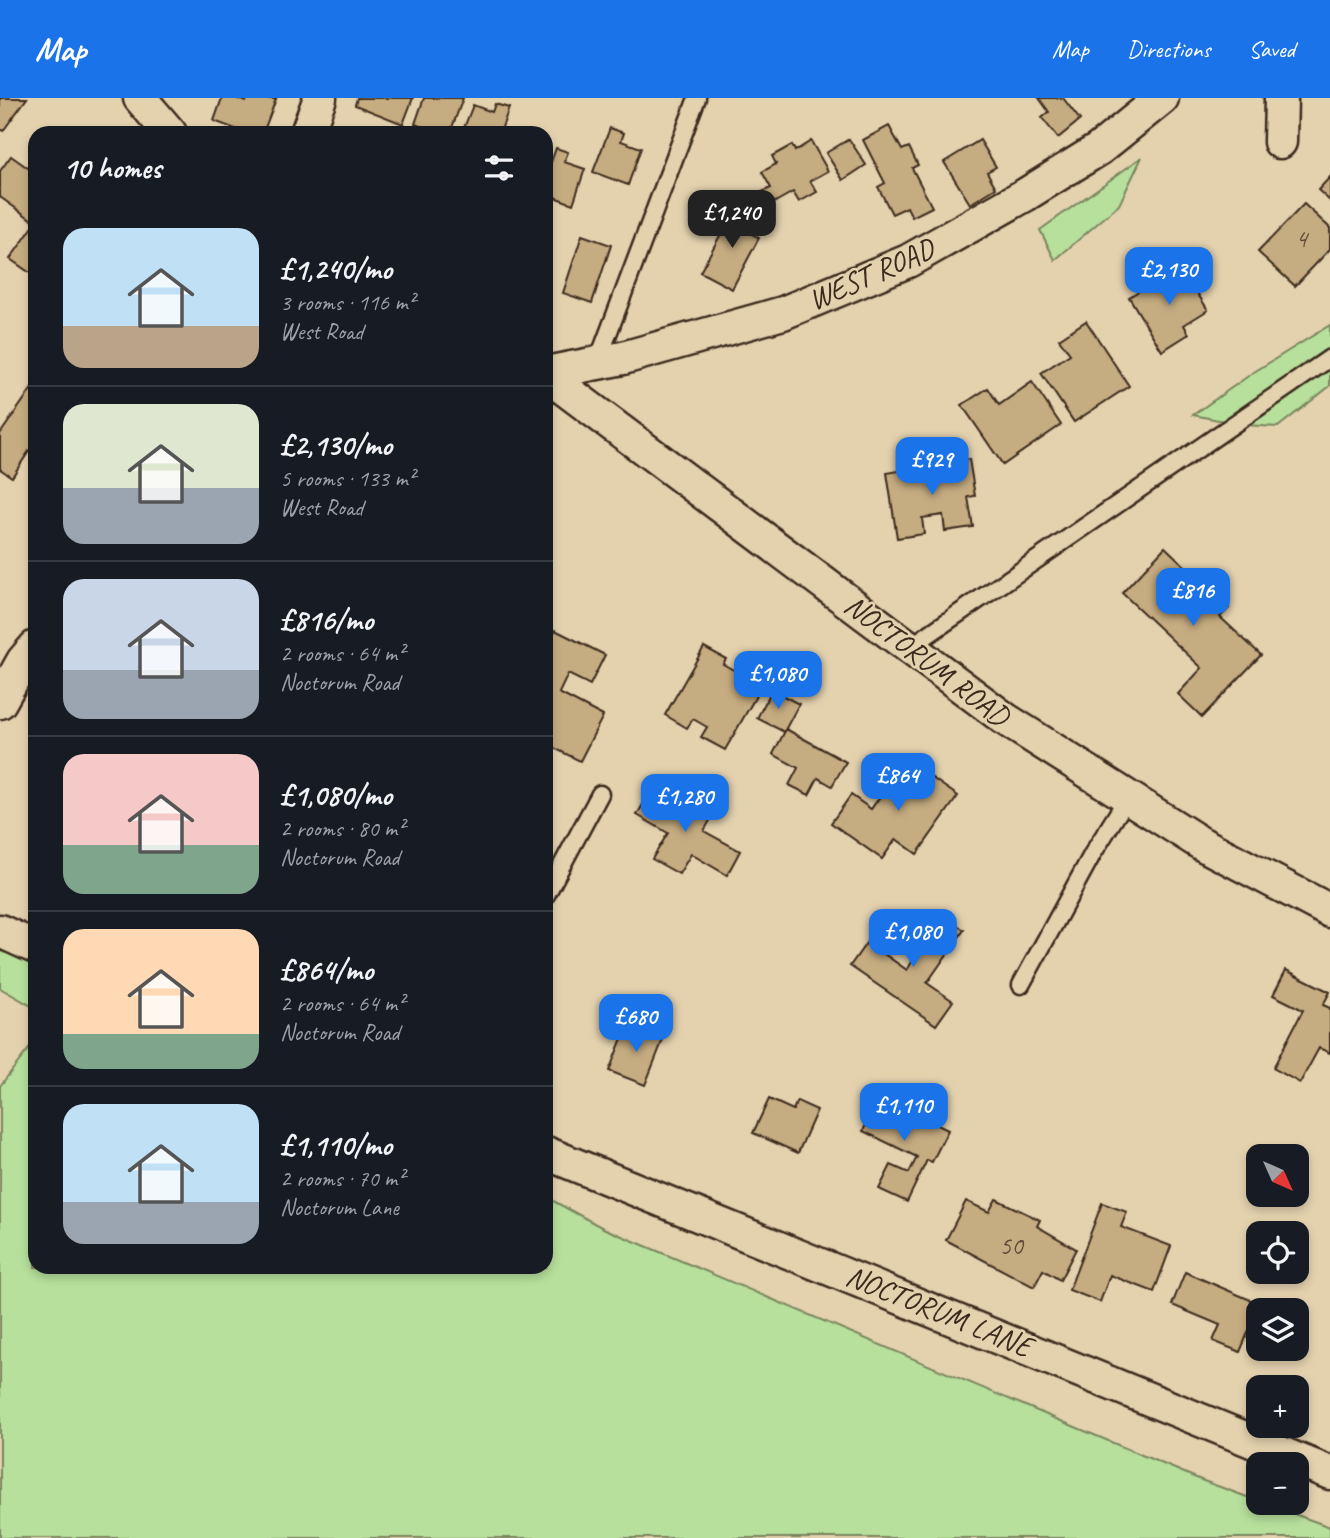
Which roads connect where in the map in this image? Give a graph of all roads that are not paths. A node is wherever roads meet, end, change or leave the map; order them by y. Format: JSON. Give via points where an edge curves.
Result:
{"nodes":[{"id":1,"x":140,"y":98,"type":"edge"},
{"id":2,"x":320,"y":98,"type":"edge"},
{"id":3,"x":697,"y":98,"type":"edge"},
{"id":4,"x":1162,"y":98,"type":"edge"},
{"id":5,"x":1281,"y":98,"type":"edge"},
{"id":6,"x":164,"y":126,"type":"edge"},
{"id":7,"x":310,"y":126,"type":"edge"},
{"id":8,"x":1280,"y":142,"type":"dead end"},
{"id":9,"x":1330,"y":358,"type":"edge"},
{"id":10,"x":597,"y":363,"type":"junction"},
{"id":11,"x":553,"y":372,"type":"edge"},
{"id":12,"x":553,"y":379,"type":"edge"},
{"id":13,"x":910,"y":648,"type":"junction"},
{"id":14,"x":28,"y":655,"type":"edge"},
{"id":15,"x":0,"y":702,"type":"edge"},
{"id":16,"x":600,"y":794,"type":"dead end"},
{"id":17,"x":1128,"y":797,"type":"junction"},
{"id":18,"x":553,"y":882,"type":"edge"},
{"id":19,"x":1330,"y":911,"type":"edge"},
{"id":20,"x":28,"y":925,"type":"edge"},
{"id":21,"x":2,"y":933,"type":"edge"},
{"id":22,"x":28,"y":944,"type":"edge"},
{"id":23,"x":1021,"y":985,"type":"dead end"},
{"id":24,"x":553,"y":1156,"type":"edge"},
{"id":25,"x":1330,"y":1473,"type":"edge"}],
"edges":[{"from":1,"to":6,"type":"street"},
{"from":2,"to":7,"type":"street"},
{"from":3,"to":10,"type":"lane"},
{"from":4,"to":10,"type":"street","name":"WEST ROAD","via":[[1100,149],[908,261],[783,313]]},
{"from":5,"to":8,"type":"street"},
{"from":9,"to":13,"type":"lane"},
{"from":10,"to":11,"type":"street","name":"WEST ROAD"},
{"from":12,"to":13,"type":"street","name":"NOCTORUM ROAD"},
{"from":13,"to":17,"type":"street","name":"NOCTORUM ROAD","via":[[1005,719]]},
{"from":14,"to":15,"type":"street"},
{"from":16,"to":18,"type":"lane"},
{"from":17,"to":19,"type":"street","name":"NOCTORUM ROAD","via":[[1202,844]]},
{"from":17,"to":23,"type":"lane"},
{"from":20,"to":21,"type":"street"},
{"from":21,"to":22,"type":"street"},
{"from":24,"to":25,"type":"street","name":"NOCTORUM LANE"}]}
